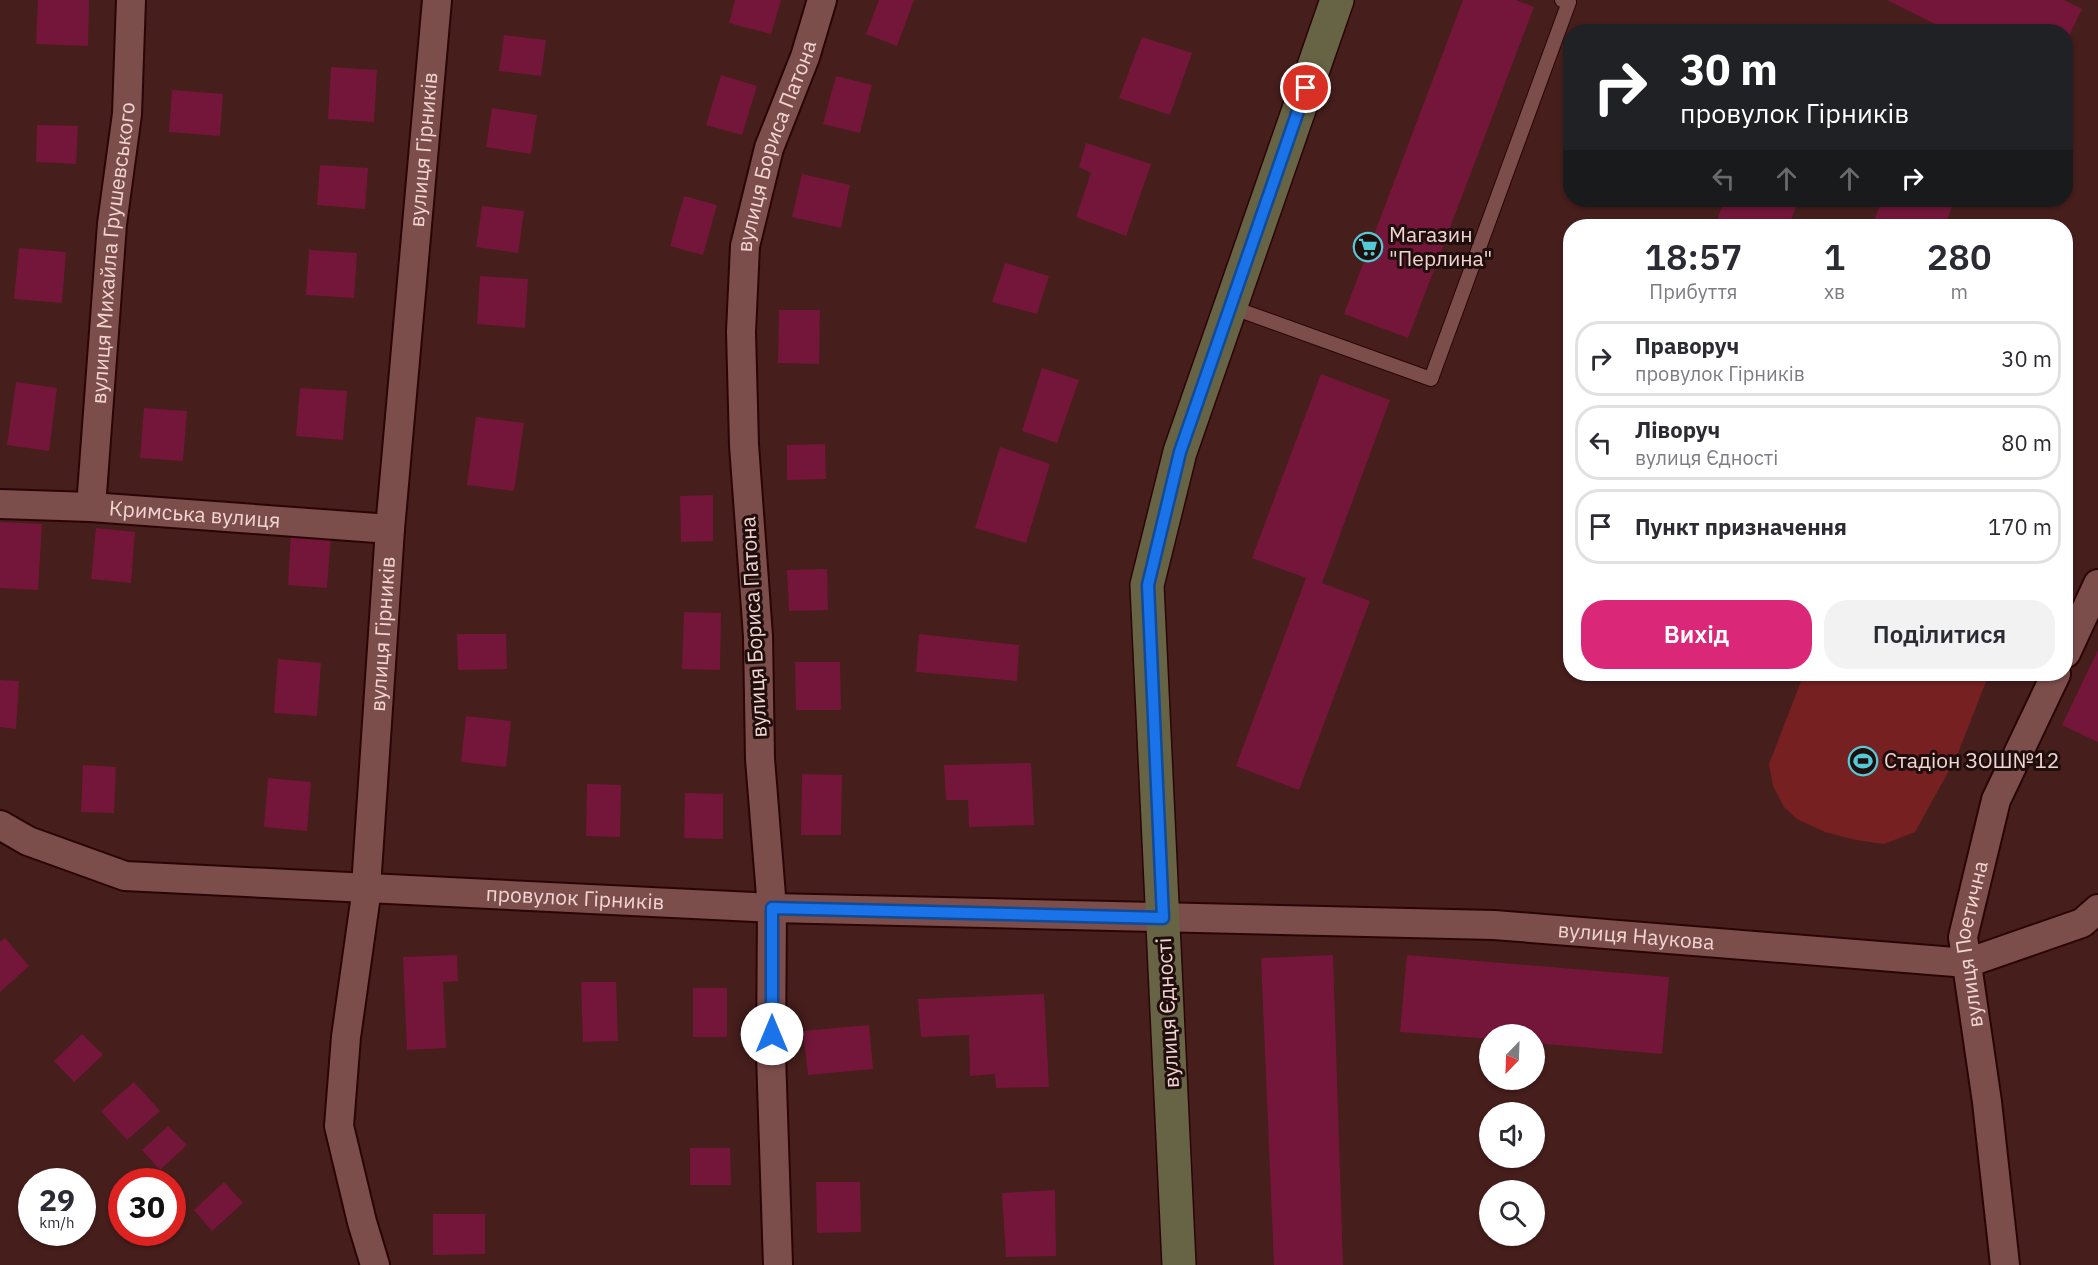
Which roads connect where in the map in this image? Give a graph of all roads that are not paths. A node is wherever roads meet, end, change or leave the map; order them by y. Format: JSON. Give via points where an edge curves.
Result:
{"nodes":[{"id":1,"x":131,"y":0,"type":"edge"},
{"id":2,"x":437,"y":0,"type":"edge"},
{"id":3,"x":822,"y":0,"type":"edge"},
{"id":4,"x":1337,"y":0,"type":"edge"},
{"id":5,"x":1562,"y":0,"type":"edge"},
{"id":6,"x":1231,"y":307,"type":"junction"},
{"id":7,"x":0,"y":504,"type":"edge"},
{"id":8,"x":91,"y":507,"type":"junction"},
{"id":9,"x":390,"y":529,"type":"junction"},
{"id":10,"x":2098,"y":584,"type":"edge"},
{"id":11,"x":2073,"y":638,"type":"edge"},
{"id":12,"x":2053,"y":681,"type":"edge"},
{"id":13,"x":0,"y":825,"type":"edge"},
{"id":14,"x":365,"y":887,"type":"junction"},
{"id":15,"x":772,"y":908,"type":"junction"},
{"id":16,"x":2098,"y":909,"type":"edge"},
{"id":17,"x":1163,"y":918,"type":"junction"},
{"id":18,"x":1967,"y":963,"type":"junction"},
{"id":19,"x":375,"y":1265,"type":"edge"},
{"id":20,"x":778,"y":1265,"type":"edge"},
{"id":21,"x":1179,"y":1265,"type":"edge"},
{"id":22,"x":2005,"y":1265,"type":"edge"}],
"edges":[{"from":1,"to":8,"type":"street","name":"вулиця Михайла Грушевського","via":[[127,114],[112,224]]},
{"from":2,"to":9,"type":"street","name":"вулиця Гірників"},
{"from":3,"to":15,"type":"street","name":"вулиця Бориса Патона","via":[[805,57],[769,148],[745,246],[741,332],[744,445]]},
{"from":4,"to":6,"type":"street","name":"вулиця Єдності"},
{"from":5,"to":6,"type":"lane","via":[[1569,2],[1431,379]]},
{"from":6,"to":17,"type":"street","name":"вулиця Єдності","via":[[1180,452],[1148,585]]},
{"from":7,"to":8,"type":"street","name":"Кримська вулиця"},
{"from":8,"to":9,"type":"street","name":"Кримська вулиця"},
{"from":9,"to":14,"type":"street","name":"вулиця Гірників"},
{"from":10,"to":11,"type":"street"},
{"from":12,"to":18,"type":"street","name":"вулиця Поетична","via":[[1996,800],[1964,937]]},
{"from":13,"to":14,"type":"street","name":"провулок Гірників","via":[[28,841],[125,876]]},
{"from":14,"to":15,"type":"street","name":"провулок Гірників"},
{"from":14,"to":19,"type":"street","name":"вулиця Гірників","via":[[339,1126]]},
{"from":15,"to":17,"type":"street","name":"провулок Гірників"},
{"from":15,"to":20,"type":"street","name":"вулиця Бориса Патона","via":[[771,1055]]},
{"from":16,"to":18,"type":"street","name":"вулиця Наукова","via":[[2082,923]]},
{"from":17,"to":18,"type":"street","name":"вулиця Наукова","via":[[1494,925]]},
{"from":17,"to":21,"type":"street","name":"вулиця Єдності"},
{"from":18,"to":22,"type":"street","name":"вулиця Поетична"}]}
